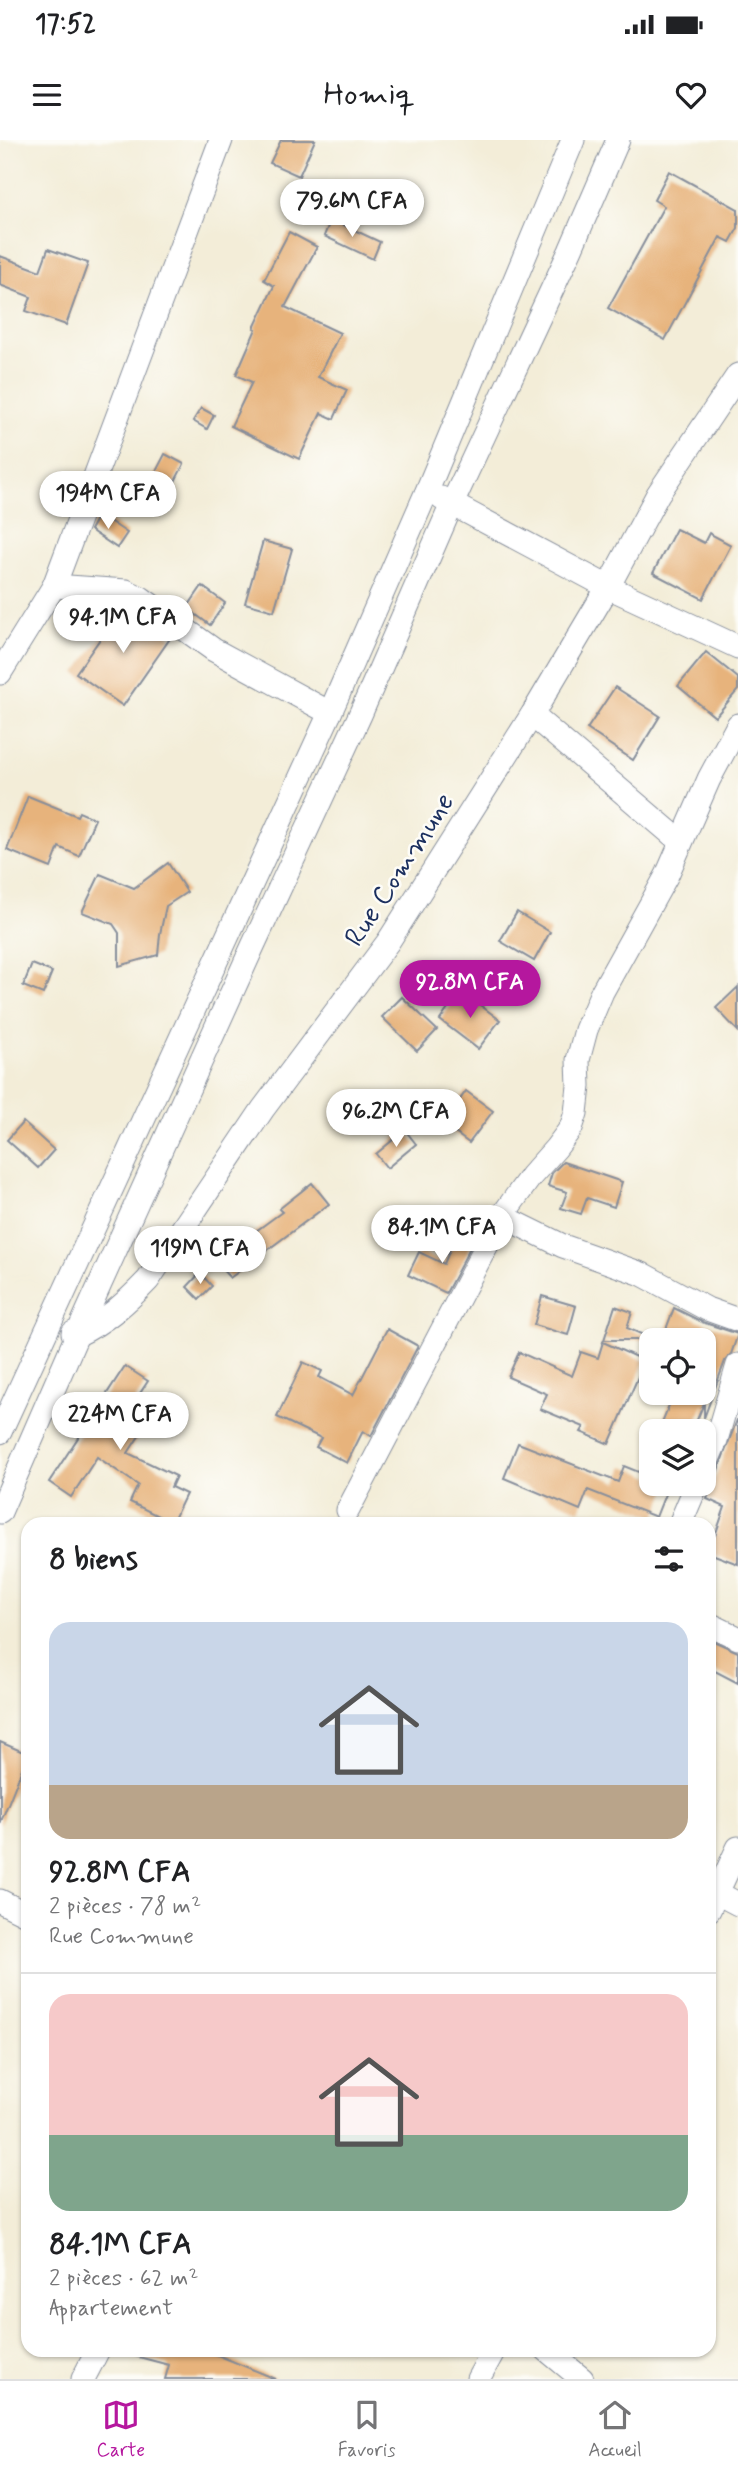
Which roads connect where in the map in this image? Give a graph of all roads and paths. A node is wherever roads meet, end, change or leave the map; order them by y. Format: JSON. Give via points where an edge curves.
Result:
{"nodes":[{"id":1,"x":221,"y":140,"type":"edge"},
{"id":2,"x":573,"y":140,"type":"edge"},
{"id":3,"x":618,"y":140,"type":"edge"},
{"id":4,"x":537,"y":231,"type":"junction"},
{"id":5,"x":570,"y":251,"type":"junction"},
{"id":6,"x":736,"y":384,"type":"edge"},
{"id":7,"x":427,"y":491,"type":"junction"},
{"id":8,"x":452,"y":504,"type":"junction"},
{"id":9,"x":54,"y":586,"type":"junction"},
{"id":10,"x":608,"y":587,"type":"junction"},
{"id":11,"x":738,"y":647,"type":"edge"},
{"id":12,"x":0,"y":673,"type":"edge"},
{"id":13,"x":330,"y":713,"type":"junction"},
{"id":14,"x":532,"y":715,"type":"junction"},
{"id":15,"x":738,"y":725,"type":"edge"},
{"id":16,"x":681,"y":842,"type":"junction"},
{"id":17,"x":226,"y":936,"type":"junction"},
{"id":18,"x":252,"y":948,"type":"junction"},
{"id":19,"x":502,"y":1216,"type":"junction"},
{"id":20,"x":53,"y":1320,"type":"junction"},
{"id":21,"x":738,"y":1320,"type":"edge"},
{"id":22,"x":77,"y":1335,"type":"junction"},
{"id":23,"x":738,"y":1366,"type":"edge"},
{"id":24,"x":0,"y":1432,"type":"edge"},
{"id":25,"x":716,"y":1440,"type":"edge"},
{"id":26,"x":692,"y":1496,"type":"edge"},
{"id":27,"x":348,"y":1510,"type":"dead end"},
{"id":28,"x":0,"y":1512,"type":"edge"},
{"id":29,"x":683,"y":1517,"type":"edge"},
{"id":30,"x":716,"y":1628,"type":"edge"},
{"id":31,"x":738,"y":1639,"type":"edge"},
{"id":32,"x":738,"y":1848,"type":"edge"},
{"id":33,"x":716,"y":1896,"type":"edge"},
{"id":34,"x":0,"y":1901,"type":"edge"},
{"id":35,"x":716,"y":1902,"type":"edge"},
{"id":36,"x":738,"y":1904,"type":"edge"},
{"id":37,"x":21,"y":1912,"type":"edge"},
{"id":38,"x":94,"y":2357,"type":"edge"},
{"id":39,"x":490,"y":2357,"type":"edge"},
{"id":40,"x":555,"y":2357,"type":"edge"},
{"id":41,"x":83,"y":2379,"type":"edge"},
{"id":42,"x":478,"y":2379,"type":"edge"},
{"id":43,"x":582,"y":2379,"type":"edge"}],
"edges":[{"from":1,"to":9,"type":"street"},
{"from":2,"to":4,"type":"street"},
{"from":3,"to":5,"type":"street"},
{"from":4,"to":5,"type":"street"},
{"from":4,"to":7,"type":"street"},
{"from":5,"to":8,"type":"street"},
{"from":6,"to":10,"type":"street","name":"Rue Commune","via":[[658,494]]},
{"from":7,"to":8,"type":"street"},
{"from":7,"to":13,"type":"street"},
{"from":8,"to":10,"type":"street"},
{"from":8,"to":18,"type":"street"},
{"from":9,"to":12,"type":"street"},
{"from":9,"to":13,"type":"street","via":[[127,591],[215,650]]},
{"from":10,"to":11,"type":"street"},
{"from":10,"to":14,"type":"street","name":"Rue Commune"},
{"from":13,"to":17,"type":"street"},
{"from":14,"to":16,"type":"street"},
{"from":14,"to":22,"type":"street","name":"Rue Commune","via":[[388,942],[263,1109],[148,1280],[124,1305]]},
{"from":15,"to":16,"type":"street"},
{"from":16,"to":19,"type":"street","via":[[586,1030],[571,1128]]},
{"from":17,"to":18,"type":"street"},
{"from":17,"to":20,"type":"street"},
{"from":18,"to":22,"type":"street"},
{"from":19,"to":21,"type":"street"},
{"from":19,"to":27,"type":"street"},
{"from":20,"to":22,"type":"street"},
{"from":20,"to":24,"type":"street"},
{"from":22,"to":28,"type":"street"},
{"from":23,"to":25,"type":"street"},
{"from":26,"to":29,"type":"street"},
{"from":30,"to":31,"type":"street"},
{"from":32,"to":33,"type":"street"},
{"from":34,"to":37,"type":"street"},
{"from":35,"to":36,"type":"street"},
{"from":38,"to":41,"type":"street"},
{"from":39,"to":42,"type":"street"},
{"from":40,"to":43,"type":"street"}]}
